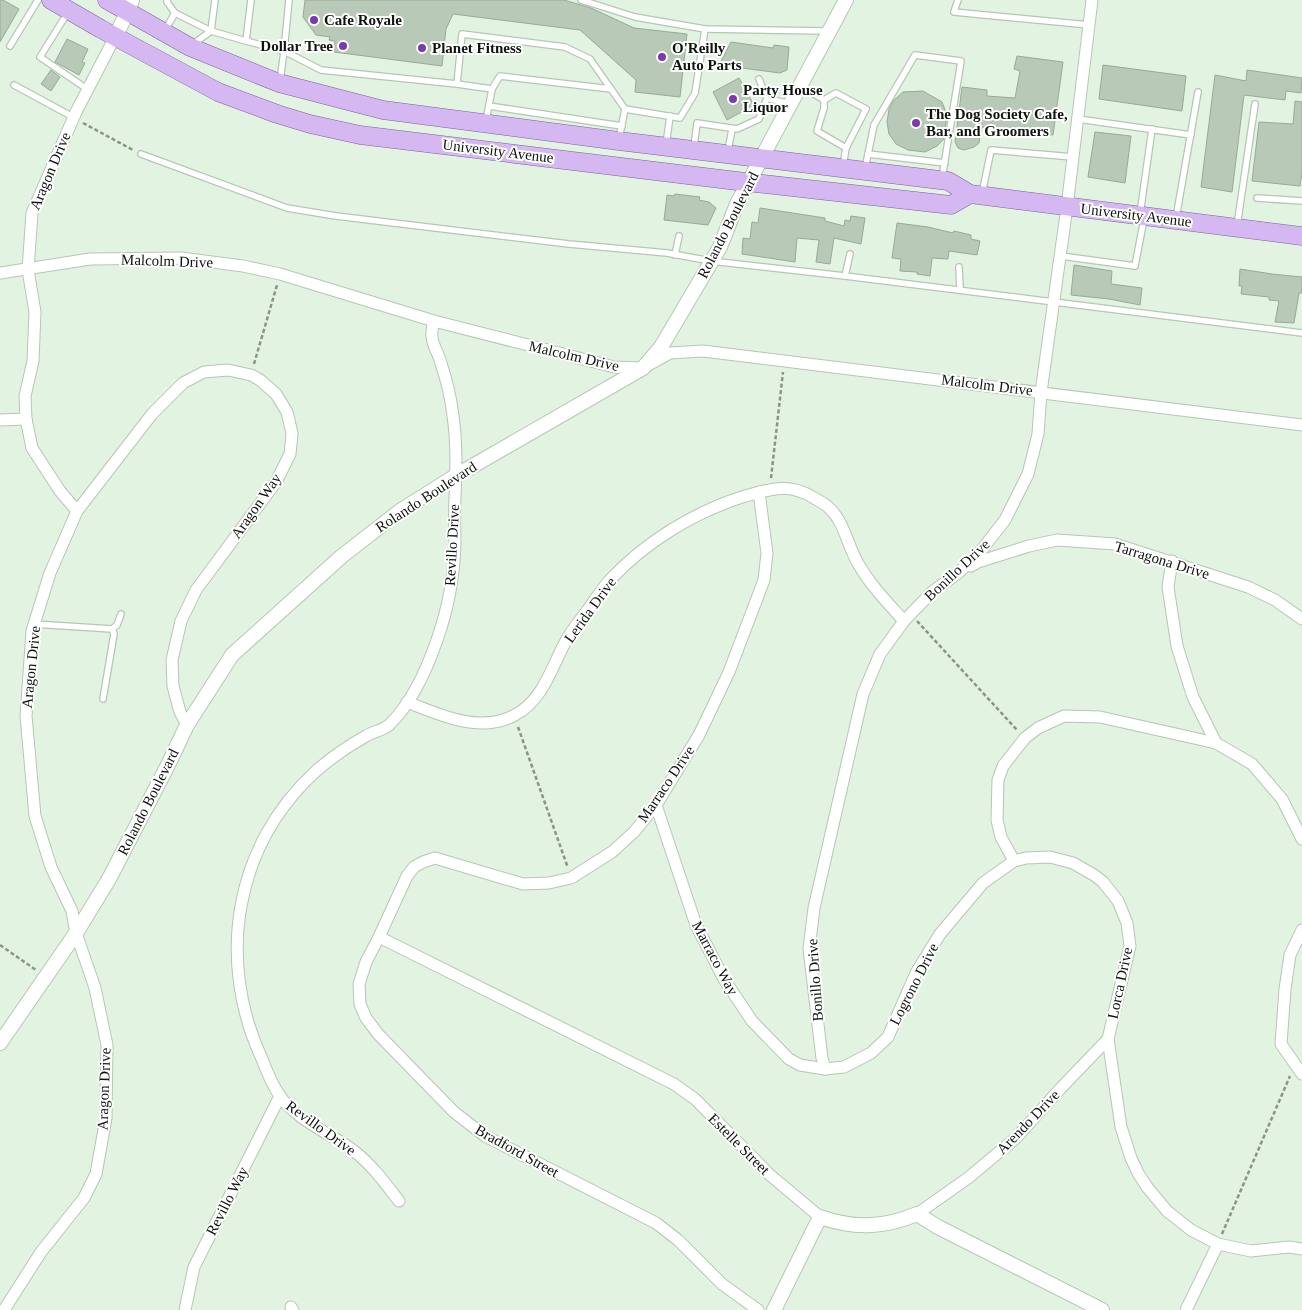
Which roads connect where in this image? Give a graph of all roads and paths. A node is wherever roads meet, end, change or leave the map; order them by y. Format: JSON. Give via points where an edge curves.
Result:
{"nodes":[{"id":1,"x":38,"y":0,"type":"edge"},
{"id":2,"x":51,"y":0,"type":"edge"},
{"id":3,"x":107,"y":0,"type":"edge"},
{"id":4,"x":167,"y":0,"type":"edge"},
{"id":5,"x":215,"y":0,"type":"edge"},
{"id":6,"x":251,"y":0,"type":"edge"},
{"id":7,"x":289,"y":0,"type":"edge"},
{"id":8,"x":581,"y":0,"type":"edge"},
{"id":9,"x":846,"y":0,"type":"edge"},
{"id":10,"x":958,"y":0,"type":"edge"},
{"id":11,"x":1092,"y":0,"type":"edge"},
{"id":12,"x":130,"y":6,"type":"edge"},
{"id":13,"x":69,"y":11,"type":"junction"},
{"id":14,"x":175,"y":13,"type":"junction"},
{"id":15,"x":1089,"y":25,"type":"junction"},
{"id":16,"x":705,"y":29,"type":"junction"},
{"id":17,"x":211,"y":31,"type":"junction"},
{"id":18,"x":829,"y":31,"type":"junction"},
{"id":19,"x":163,"y":32,"type":"junction"},
{"id":20,"x":115,"y":37,"type":"junction"},
{"id":21,"x":246,"y":41,"type":"junction"},
{"id":22,"x":10,"y":46,"type":"dead end"},
{"id":23,"x":190,"y":48,"type":"junction"},
{"id":24,"x":284,"y":51,"type":"junction"},
{"id":25,"x":759,"y":79,"type":"dead end"},
{"id":26,"x":279,"y":83,"type":"junction"},
{"id":27,"x":457,"y":84,"type":"junction"},
{"id":28,"x":14,"y":85,"type":"dead end"},
{"id":29,"x":801,"y":86,"type":"junction"},
{"id":30,"x":87,"y":89,"type":"junction"},
{"id":31,"x":492,"y":89,"type":"junction"},
{"id":32,"x":611,"y":89,"type":"junction"},
{"id":33,"x":1198,"y":92,"type":"dead end"},
{"id":34,"x":767,"y":98,"type":"junction"},
{"id":35,"x":824,"y":100,"type":"junction"},
{"id":36,"x":791,"y":104,"type":"junction"},
{"id":37,"x":1255,"y":104,"type":"dead end"},
{"id":38,"x":489,"y":106,"type":"junction"},
{"id":39,"x":624,"y":109,"type":"junction"},
{"id":40,"x":670,"y":116,"type":"junction"},
{"id":41,"x":73,"y":117,"type":"junction"},
{"id":42,"x":1078,"y":119,"type":"junction"},
{"id":43,"x":486,"y":124,"type":"junction"},
{"id":44,"x":732,"y":128,"type":"junction"},
{"id":45,"x":1152,"y":129,"type":"junction"},
{"id":46,"x":620,"y":133,"type":"junction"},
{"id":47,"x":1191,"y":134,"type":"junction"},
{"id":48,"x":666,"y":147,"type":"junction"},
{"id":49,"x":846,"y":148,"type":"junction"},
{"id":50,"x":693,"y":150,"type":"junction"},
{"id":51,"x":141,"y":154,"type":"joint"},
{"id":52,"x":728,"y":154,"type":"junction"},
{"id":53,"x":763,"y":158,"type":"junction"},
{"id":54,"x":1073,"y":158,"type":"junction"},
{"id":55,"x":866,"y":162,"type":"junction"},
{"id":56,"x":842,"y":168,"type":"junction"},
{"id":57,"x":944,"y":172,"type":"junction"},
{"id":58,"x":749,"y":183,"type":"junction"},
{"id":59,"x":976,"y":195,"type":"junction"},
{"id":60,"x":1257,"y":198,"type":"dead end"},
{"id":61,"x":1302,"y":201,"type":"edge"},
{"id":62,"x":1068,"y":207,"type":"junction"},
{"id":63,"x":1142,"y":216,"type":"junction"},
{"id":64,"x":1176,"y":220,"type":"junction"},
{"id":65,"x":1236,"y":228,"type":"junction"},
{"id":66,"x":679,"y":236,"type":"dead end"},
{"id":67,"x":1302,"y":236,"type":"edge"},
{"id":68,"x":850,"y":254,"type":"dead end"},
{"id":69,"x":675,"y":255,"type":"junction"},
{"id":70,"x":1060,"y":256,"type":"junction"},
{"id":71,"x":711,"y":261,"type":"junction"},
{"id":72,"x":959,"y":267,"type":"dead end"},
{"id":73,"x":28,"y":270,"type":"junction"},
{"id":74,"x":0,"y":273,"type":"edge"},
{"id":75,"x":280,"y":274,"type":"junction"},
{"id":76,"x":845,"y":276,"type":"junction"},
{"id":77,"x":960,"y":290,"type":"junction"},
{"id":78,"x":1054,"y":301,"type":"junction"},
{"id":79,"x":434,"y":321,"type":"junction"},
{"id":80,"x":1302,"y":333,"type":"edge"},
{"id":81,"x":784,"y":361,"type":"junction"},
{"id":82,"x":643,"y":368,"type":"junction"},
{"id":83,"x":251,"y":375,"type":"junction"},
{"id":84,"x":1042,"y":392,"type":"junction"},
{"id":85,"x":26,"y":419,"type":"junction"},
{"id":86,"x":0,"y":420,"type":"edge"},
{"id":87,"x":1302,"y":425,"type":"edge"},
{"id":88,"x":457,"y":475,"type":"junction"},
{"id":89,"x":765,"y":491,"type":"junction"},
{"id":90,"x":77,"y":511,"type":"junction"},
{"id":91,"x":1172,"y":561,"type":"junction"},
{"id":92,"x":958,"y":573,"type":"junction"},
{"id":93,"x":121,"y":614,"type":"dead end"},
{"id":94,"x":907,"y":618,"type":"junction"},
{"id":95,"x":1302,"y":619,"type":"edge"},
{"id":96,"x":34,"y":624,"type":"junction"},
{"id":97,"x":112,"y":629,"type":"junction"},
{"id":98,"x":103,"y":699,"type":"dead end"},
{"id":99,"x":407,"y":702,"type":"junction"},
{"id":100,"x":514,"y":716,"type":"junction"},
{"id":101,"x":187,"y":726,"type":"junction"},
{"id":102,"x":1024,"y":738,"type":"junction"},
{"id":103,"x":1216,"y":743,"type":"junction"},
{"id":104,"x":656,"y":805,"type":"junction"},
{"id":105,"x":1302,"y":839,"type":"edge"},
{"id":106,"x":1014,"y":861,"type":"junction"},
{"id":107,"x":571,"y":878,"type":"junction"},
{"id":108,"x":1302,"y":930,"type":"edge"},
{"id":109,"x":76,"y":933,"type":"junction"},
{"id":110,"x":380,"y":936,"type":"junction"},
{"id":111,"x":0,"y":945,"type":"edge"},
{"id":112,"x":45,"y":976,"type":"junction"},
{"id":113,"x":1108,"y":1039,"type":"junction"},
{"id":114,"x":0,"y":1043,"type":"edge"},
{"id":115,"x":1295,"y":1064,"type":"junction"},
{"id":116,"x":825,"y":1069,"type":"junction"},
{"id":117,"x":1302,"y":1074,"type":"edge"},
{"id":118,"x":280,"y":1096,"type":"junction"},
{"id":119,"x":399,"y":1201,"type":"dead end"},
{"id":120,"x":917,"y":1214,"type":"junction"},
{"id":121,"x":820,"y":1217,"type":"junction"},
{"id":122,"x":1218,"y":1244,"type":"junction"},
{"id":123,"x":1302,"y":1248,"type":"edge"},
{"id":124,"x":4,"y":1310,"type":"edge"},
{"id":125,"x":185,"y":1310,"type":"edge"},
{"id":126,"x":758,"y":1310,"type":"edge"},
{"id":127,"x":774,"y":1310,"type":"edge"},
{"id":128,"x":1102,"y":1310,"type":"edge"},
{"id":129,"x":1186,"y":1310,"type":"edge"}],
"edges":[{"from":1,"to":22,"type":"lane"},
{"from":2,"to":13,"type":"main road","name":"University Avenue"},
{"from":3,"to":12,"type":"main road","name":"University Avenue"},
{"from":4,"to":14,"type":"lane"},
{"from":5,"to":17,"type":"lane"},
{"from":6,"to":21,"type":"lane"},
{"from":7,"to":24,"type":"lane"},
{"from":8,"to":16,"type":"lane","via":[[635,17]]},
{"from":9,"to":18,"type":"street","name":"Rolando Boulevard"},
{"from":10,"to":15,"type":"lane","via":[[954,12]]},
{"from":11,"to":15,"type":"street","name":"Bonillo Drive"},
{"from":12,"to":19,"type":"main road","name":"University Avenue"},
{"from":12,"to":20,"type":"street","name":"Aragon Drive"},
{"from":13,"to":20,"type":"main road","name":"University Avenue"},
{"from":13,"to":30,"type":"lane","via":[[40,57]]},
{"from":14,"to":17,"type":"lane"},
{"from":14,"to":19,"type":"lane"},
{"from":15,"to":42,"type":"street","name":"Bonillo Drive"},
{"from":16,"to":18,"type":"lane"},
{"from":16,"to":40,"type":"lane","via":[[694,93],[680,118]]},
{"from":17,"to":21,"type":"lane"},
{"from":17,"to":23,"type":"lane"},
{"from":18,"to":29,"type":"street","name":"Rolando Boulevard"},
{"from":19,"to":23,"type":"main road","name":"University Avenue"},
{"from":20,"to":30,"type":"street","name":"Aragon Drive"},
{"from":20,"to":58,"type":"main road","name":"University Avenue","via":[[218,92],[310,124],[360,135]]},
{"from":21,"to":24,"type":"lane"},
{"from":23,"to":26,"type":"main road","name":"University Avenue"},
{"from":24,"to":26,"type":"lane"},
{"from":24,"to":27,"type":"lane","via":[[321,70]]},
{"from":25,"to":34,"type":"lane"},
{"from":26,"to":43,"type":"main road","name":"University Avenue","via":[[384,110]]},
{"from":27,"to":31,"type":"lane"},
{"from":27,"to":32,"type":"lane","via":[[462,34],[565,46],[590,59]]},
{"from":28,"to":41,"type":"lane"},
{"from":29,"to":35,"type":"lane"},
{"from":29,"to":36,"type":"street","name":"Rolando Boulevard"},
{"from":30,"to":41,"type":"street","name":"Aragon Drive"},
{"from":31,"to":32,"type":"lane","via":[[503,75]]},
{"from":31,"to":38,"type":"lane"},
{"from":32,"to":39,"type":"lane"},
{"from":33,"to":47,"type":"lane"},
{"from":34,"to":36,"type":"lane"},
{"from":34,"to":44,"type":"lane","via":[[759,119],[737,129]]},
{"from":35,"to":49,"type":"lane","via":[[817,131]]},
{"from":35,"to":49,"type":"lane","via":[[836,93],[866,109]]},
{"from":36,"to":53,"type":"street","name":"Rolando Boulevard"},
{"from":37,"to":65,"type":"lane"},
{"from":38,"to":43,"type":"lane"},
{"from":38,"to":46,"type":"lane"},
{"from":39,"to":40,"type":"lane"},
{"from":39,"to":46,"type":"lane"},
{"from":40,"to":48,"type":"lane"},
{"from":41,"to":51,"type":"path"},
{"from":41,"to":73,"type":"street","name":"Aragon Drive","via":[[32,212]]},
{"from":42,"to":45,"type":"lane"},
{"from":42,"to":54,"type":"street","name":"Bonillo Drive"},
{"from":43,"to":46,"type":"main road","name":"University Avenue"},
{"from":44,"to":50,"type":"lane","via":[[697,123]]},
{"from":44,"to":52,"type":"lane"},
{"from":45,"to":47,"type":"lane"},
{"from":45,"to":63,"type":"lane"},
{"from":46,"to":48,"type":"main road","name":"University Avenue"},
{"from":47,"to":64,"type":"lane"},
{"from":48,"to":50,"type":"main road","name":"University Avenue"},
{"from":49,"to":56,"type":"lane"},
{"from":50,"to":52,"type":"main road","name":"University Avenue"},
{"from":51,"to":69,"type":"lane","via":[[287,208]]},
{"from":52,"to":53,"type":"main road","name":"University Avenue"},
{"from":53,"to":56,"type":"main road","name":"University Avenue"},
{"from":53,"to":58,"type":"street","name":"Rolando Boulevard"},
{"from":54,"to":59,"type":"lane","via":[[990,150]]},
{"from":54,"to":62,"type":"street","name":"Bonillo Drive"},
{"from":55,"to":56,"type":"main road","name":"University Avenue"},
{"from":55,"to":57,"type":"main road","name":"University Avenue"},
{"from":55,"to":57,"type":"lane","via":[[874,125],[915,55],[961,61]]},
{"from":57,"to":59,"type":"main road","name":"University Avenue","via":[[948,181]]},
{"from":58,"to":59,"type":"main road","name":"University Avenue","via":[[952,205]]},
{"from":58,"to":71,"type":"street","name":"Rolando Boulevard"},
{"from":59,"to":62,"type":"main road","name":"University Avenue"},
{"from":60,"to":61,"type":"lane"},
{"from":62,"to":63,"type":"main road","name":"University Avenue"},
{"from":62,"to":70,"type":"street","name":"Bonillo Drive"},
{"from":63,"to":64,"type":"main road","name":"University Avenue"},
{"from":63,"to":70,"type":"lane","via":[[1135,266]]},
{"from":64,"to":65,"type":"main road","name":"University Avenue"},
{"from":65,"to":67,"type":"main road","name":"University Avenue"},
{"from":66,"to":69,"type":"lane"},
{"from":68,"to":76,"type":"lane"},
{"from":69,"to":71,"type":"lane"},
{"from":70,"to":78,"type":"street","name":"Bonillo Drive"},
{"from":71,"to":76,"type":"lane"},
{"from":71,"to":82,"type":"street","name":"Rolando Boulevard","via":[[661,347]]},
{"from":72,"to":77,"type":"lane"},
{"from":73,"to":74,"type":"street","name":"Malcolm Drive"},
{"from":73,"to":75,"type":"street","name":"Malcolm Drive","via":[[90,259],[181,258]]},
{"from":73,"to":85,"type":"street","name":"Aragon Drive","via":[[35,312],[33,361],[25,396]]},
{"from":75,"to":79,"type":"street","name":"Malcolm Drive"},
{"from":75,"to":83,"type":"path"},
{"from":76,"to":77,"type":"lane"},
{"from":77,"to":78,"type":"lane"},
{"from":78,"to":80,"type":"lane"},
{"from":78,"to":84,"type":"street","name":"Bonillo Drive"},
{"from":79,"to":82,"type":"street","name":"Malcolm Drive","via":[[614,368]]},
{"from":79,"to":88,"type":"street","name":"Revillo Drive","via":[[432,337],[453,416]]},
{"from":81,"to":82,"type":"street","name":"Malcolm Drive","via":[[703,351],[670,353]]},
{"from":81,"to":84,"type":"street","name":"Malcolm Drive"},
{"from":81,"to":89,"type":"path"},
{"from":82,"to":88,"type":"street","name":"Rolando Boulevard"},
{"from":83,"to":90,"type":"street","name":"Aragon Way","via":[[216,370],[204,372],[183,383],[152,414]]},
{"from":83,"to":101,"type":"street","name":"Aragon Way","via":[[268,387],[287,412],[292,433],[290,454],[276,482],[196,590],[181,621],[172,660],[173,686]]},
{"from":84,"to":87,"type":"street","name":"Malcolm Drive"},
{"from":84,"to":92,"type":"street","name":"Bonillo Drive","via":[[1038,434],[1028,474],[1005,520],[980,552]]},
{"from":85,"to":86,"type":"street"},
{"from":85,"to":90,"type":"street","name":"Aragon Drive","via":[[32,448]]},
{"from":88,"to":99,"type":"street","name":"Revillo Drive","via":[[453,568],[444,615],[428,663]]},
{"from":88,"to":101,"type":"street","name":"Rolando Boulevard","via":[[400,511],[342,556],[232,655]]},
{"from":89,"to":94,"type":"street","name":"Lerida Drive","via":[[784,487],[804,492],[827,506],[840,522],[857,563],[870,582]]},
{"from":89,"to":100,"type":"street","name":"Lerida Drive","via":[[721,504],[688,520],[653,542],[609,581],[568,638],[544,686],[525,709]]},
{"from":89,"to":104,"type":"street","name":"Marraco Drive","via":[[767,554],[764,580],[725,681],[699,735]]},
{"from":90,"to":96,"type":"street","name":"Aragon Drive","via":[[50,573]]},
{"from":91,"to":92,"type":"street","name":"Tarragona Drive","via":[[1115,544],[1057,540],[978,562]]},
{"from":91,"to":95,"type":"street","name":"Tarragona Drive","via":[[1248,587],[1276,600]]},
{"from":91,"to":103,"type":"street","via":[[1168,587],[1177,646],[1193,697]]},
{"from":92,"to":94,"type":"street","name":"Bonillo Drive","via":[[932,592]]},
{"from":93,"to":97,"type":"lane"},
{"from":94,"to":102,"type":"path"},
{"from":94,"to":116,"type":"street","name":"Bonillo Drive","via":[[880,654],[863,694],[814,908],[810,949]]},
{"from":96,"to":97,"type":"lane"},
{"from":96,"to":109,"type":"street","name":"Aragon Drive","via":[[26,716],[35,816],[51,867],[72,911]]},
{"from":97,"to":98,"type":"lane","via":[[114,634]]},
{"from":99,"to":100,"type":"street","name":"Lerida Drive","via":[[473,723],[495,723]]},
{"from":99,"to":118,"type":"street","name":"Revillo Drive","via":[[388,726],[332,758],[300,787],[274,821],[247,879],[238,926],[238,982],[254,1043]]},
{"from":100,"to":107,"type":"path"},
{"from":101,"to":109,"type":"street","name":"Rolando Boulevard","via":[[109,879]]},
{"from":102,"to":103,"type":"street","via":[[1064,716],[1100,717]]},
{"from":102,"to":106,"type":"street","via":[[1003,766],[998,780],[997,820],[1001,837]]},
{"from":103,"to":105,"type":"street","via":[[1252,764],[1282,799]]},
{"from":104,"to":107,"type":"street","name":"Marraco Drive","via":[[612,852]]},
{"from":104,"to":116,"type":"street","name":"Marraco Way","via":[[696,925],[724,979],[752,1021],[789,1059],[800,1065]]},
{"from":106,"to":113,"type":"street","name":"Lorca Drive","via":[[1050,857],[1073,863],[1103,882],[1118,901],[1127,923],[1130,946]]},
{"from":106,"to":116,"type":"street","name":"Logrono Drive","via":[[983,882],[940,934],[916,973],[888,1037],[871,1053],[844,1067]]},
{"from":107,"to":110,"type":"street","name":"Marraco Drive","via":[[523,884],[435,858],[414,867],[407,876]]},
{"from":108,"to":115,"type":"street","via":[[1290,955],[1284,989],[1282,1044]]},
{"from":109,"to":112,"type":"street","name":"Rolando Boulevard"},
{"from":109,"to":124,"type":"street","name":"Aragon Drive","via":[[95,988],[107,1045],[106,1118],[96,1174],[84,1198],[41,1252]]},
{"from":110,"to":121,"type":"street","name":"Estelle Street","via":[[674,1084],[695,1099],[770,1175]]},
{"from":110,"to":126,"type":"street","name":"Bradford Street","via":[[359,984],[360,1004],[378,1034],[454,1112],[485,1136],[656,1223],[722,1284]]},
{"from":111,"to":112,"type":"path"},
{"from":112,"to":114,"type":"street","name":"Rolando Boulevard"},
{"from":113,"to":120,"type":"street","name":"Arendo Drive","via":[[1016,1138]]},
{"from":113,"to":122,"type":"street","name":"Lorca Drive","via":[[1121,1127],[1138,1173],[1167,1211],[1191,1230]]},
{"from":115,"to":117,"type":"street"},
{"from":115,"to":122,"type":"path"},
{"from":118,"to":119,"type":"street","name":"Revillo Drive","via":[[299,1114],[371,1166]]},
{"from":118,"to":125,"type":"street","name":"Revillo Way","via":[[194,1267]]},
{"from":120,"to":121,"type":"street","name":"Estelle Street","via":[[889,1224],[867,1226],[847,1225]]},
{"from":120,"to":128,"type":"street"},
{"from":121,"to":127,"type":"street"},
{"from":122,"to":123,"type":"street","name":"Lorca Drive","via":[[1251,1251]]},
{"from":122,"to":129,"type":"street"}]}
